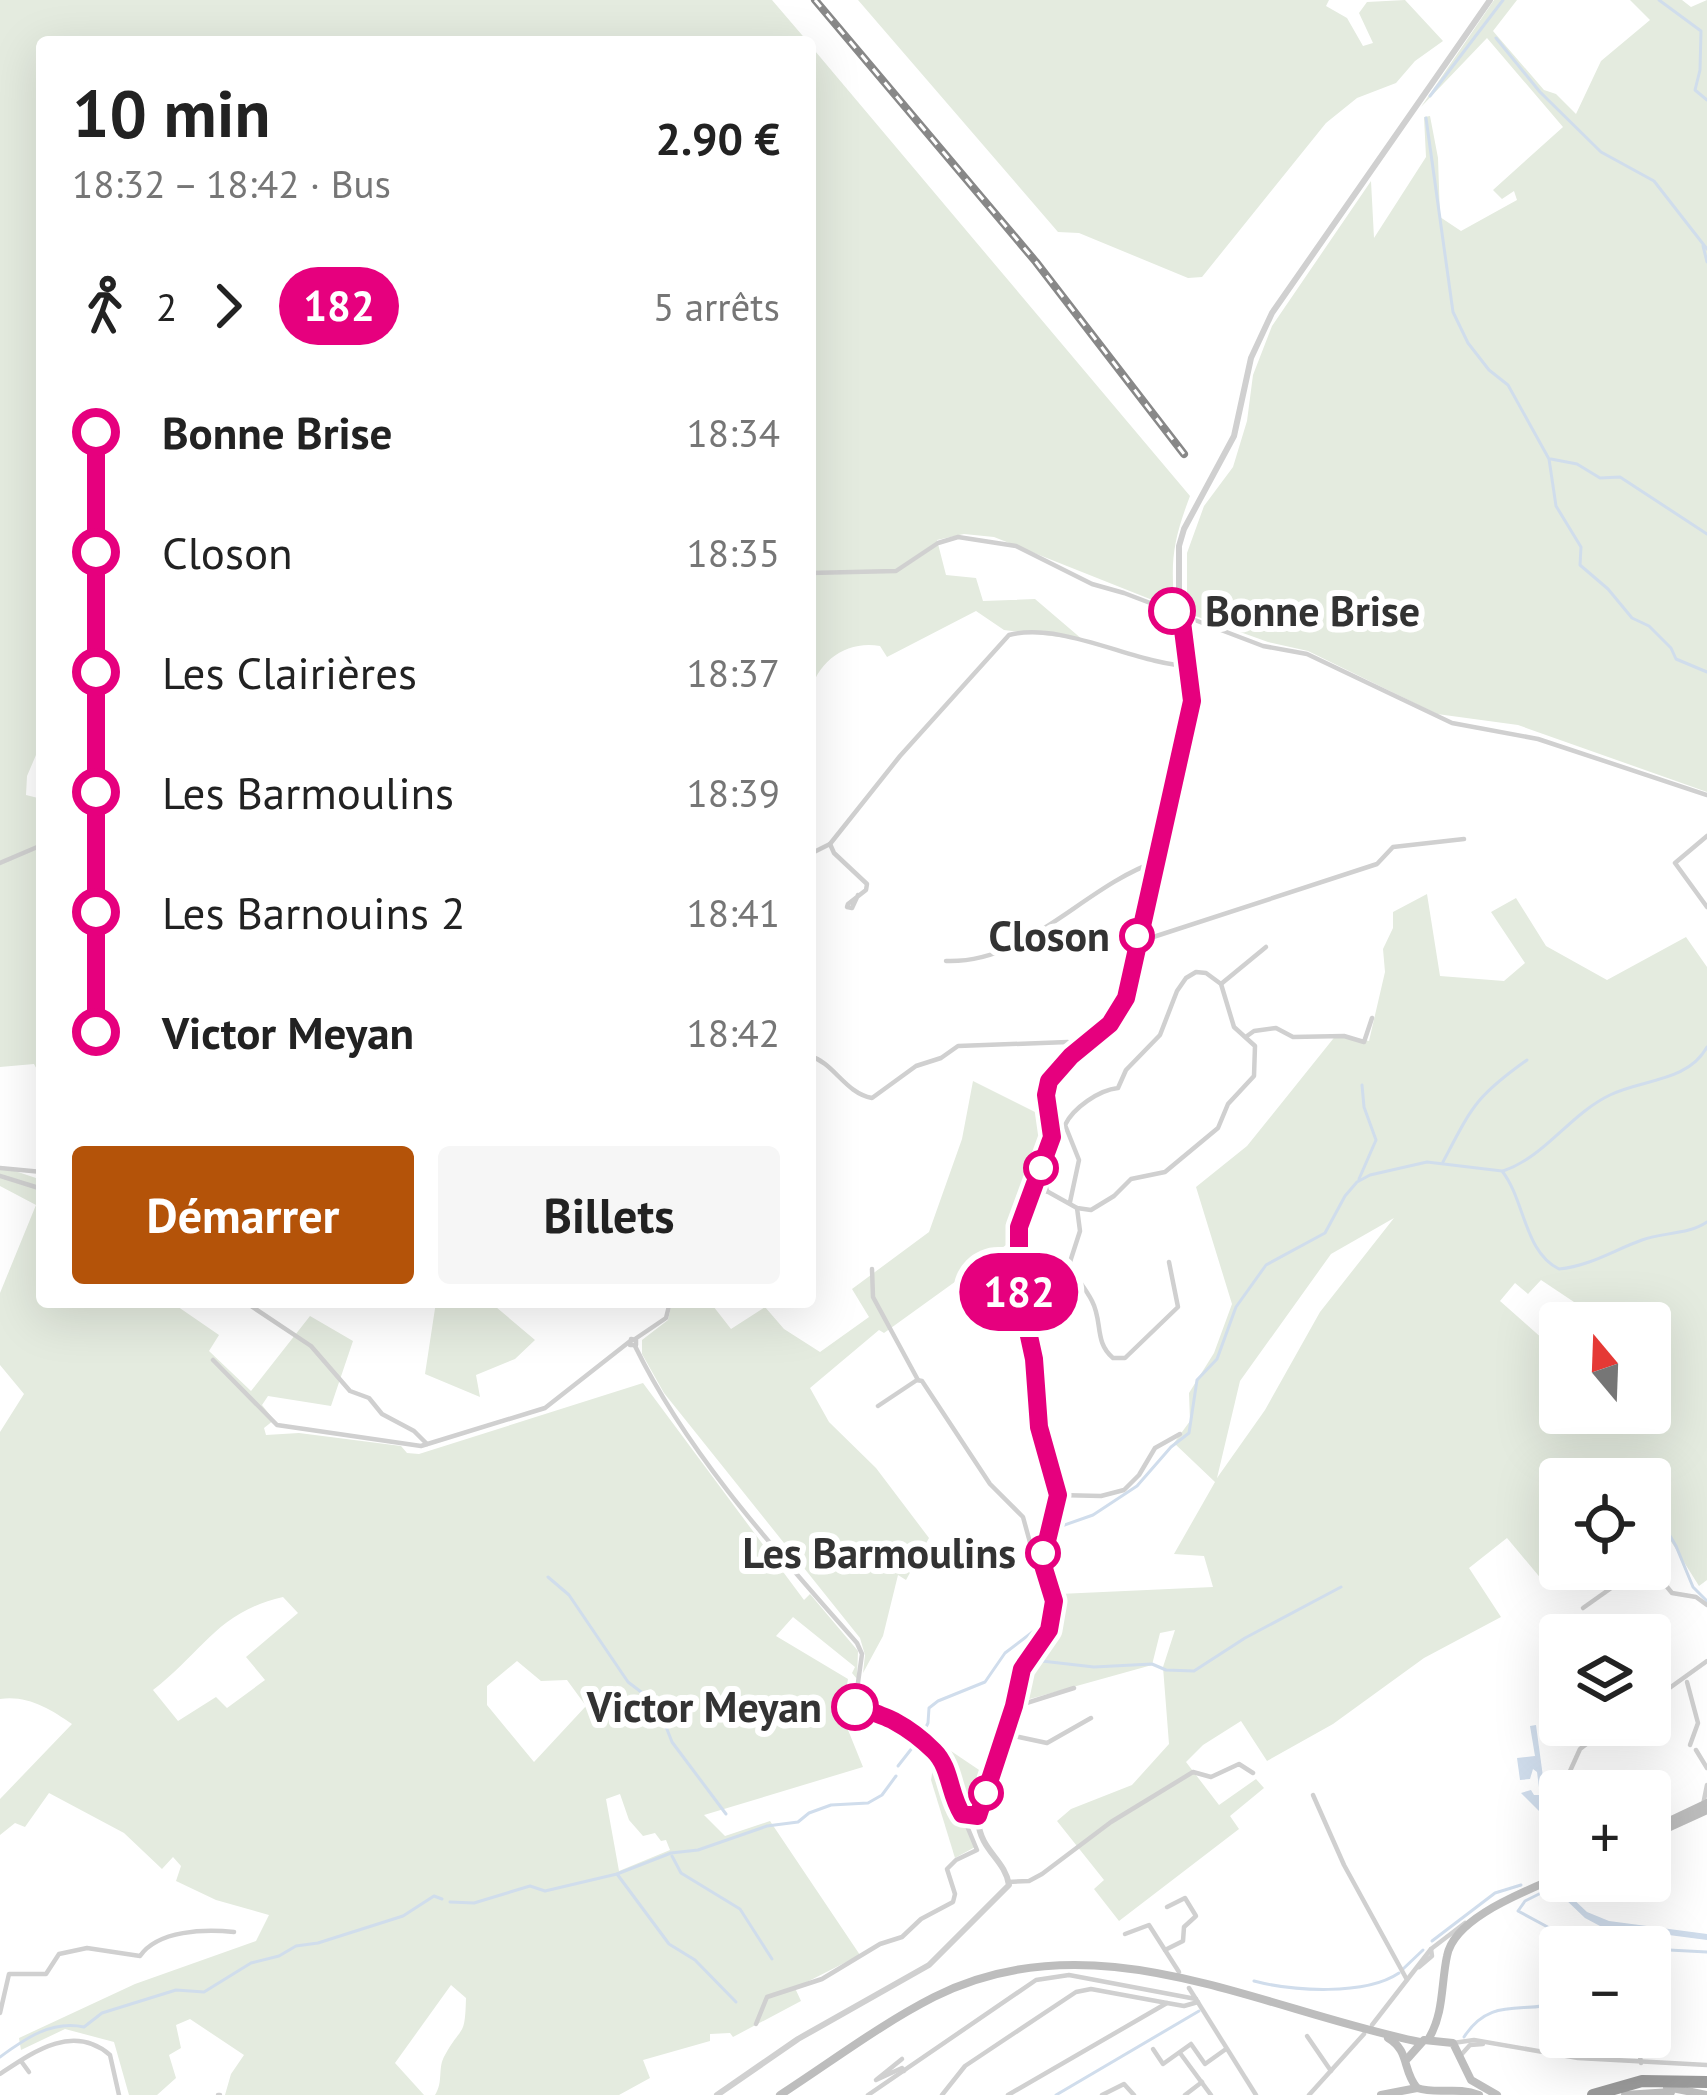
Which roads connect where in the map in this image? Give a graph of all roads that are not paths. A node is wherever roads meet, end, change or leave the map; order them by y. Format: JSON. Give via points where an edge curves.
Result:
{"nodes":[{"id":1,"x":1490,"y":0,"type":"edge"},
{"id":2,"x":816,"y":573,"type":"edge"},
{"id":3,"x":1181,"y":614,"type":"junction"},
{"id":4,"x":1190,"y":666,"type":"junction"},
{"id":5,"x":1707,"y":795,"type":"edge"},
{"id":6,"x":1707,"y":836,"type":"edge"},
{"id":7,"x":1464,"y":839,"type":"dead end"},
{"id":8,"x":830,"y":844,"type":"junction"},
{"id":9,"x":36,"y":848,"type":"edge"},
{"id":10,"x":816,"y":851,"type":"edge"},
{"id":11,"x":1157,"y":861,"type":"junction"},
{"id":12,"x":0,"y":863,"type":"edge"},
{"id":13,"x":858,"y":895,"type":"dead end"},
{"id":14,"x":1707,"y":908,"type":"edge"},
{"id":15,"x":1136,"y":942,"type":"junction"},
{"id":16,"x":1265,"y":946,"type":"dead end"},
{"id":17,"x":946,"y":961,"type":"dead end"},
{"id":18,"x":1221,"y":984,"type":"junction"},
{"id":19,"x":1372,"y":1018,"type":"dead end"},
{"id":20,"x":1247,"y":1036,"type":"junction"},
{"id":21,"x":1080,"y":1050,"type":"junction"},
{"id":22,"x":816,"y":1057,"type":"edge"},
{"id":23,"x":1042,"y":1164,"type":"junction"},
{"id":24,"x":0,"y":1172,"type":"edge"},
{"id":25,"x":36,"y":1172,"type":"edge"},
{"id":26,"x":1033,"y":1184,"type":"junction"},
{"id":27,"x":36,"y":1187,"type":"edge"},
{"id":28,"x":1047,"y":1191,"type":"junction"},
{"id":29,"x":1027,"y":1198,"type":"junction"},
{"id":30,"x":1074,"y":1205,"type":"junction"},
{"id":31,"x":1169,"y":1262,"type":"dead end"},
{"id":32,"x":872,"y":1269,"type":"dead end"},
{"id":33,"x":254,"y":1308,"type":"edge"},
{"id":34,"x":668,"y":1308,"type":"edge"},
{"id":35,"x":633,"y":1342,"type":"junction"},
{"id":36,"x":213,"y":1360,"type":"dead end"},
{"id":37,"x":918,"y":1379,"type":"junction"},
{"id":38,"x":878,"y":1406,"type":"dead end"},
{"id":39,"x":1180,"y":1434,"type":"dead end"},
{"id":40,"x":427,"y":1444,"type":"junction"},
{"id":41,"x":1058,"y":1495,"type":"junction"},
{"id":42,"x":1042,"y":1565,"type":"junction"},
{"id":43,"x":1608,"y":1590,"type":"edge"},
{"id":44,"x":1670,"y":1590,"type":"edge"},
{"id":45,"x":1707,"y":1605,"type":"edge"},
{"id":46,"x":1583,"y":1608,"type":"dead end"},
{"id":47,"x":1706,"y":1665,"type":"edge"},
{"id":48,"x":1685,"y":1679,"type":"junction"},
{"id":49,"x":1074,"y":1688,"type":"dead end"},
{"id":50,"x":1671,"y":1688,"type":"edge"},
{"id":51,"x":1014,"y":1706,"type":"junction"},
{"id":52,"x":1091,"y":1718,"type":"dead end"},
{"id":53,"x":1005,"y":1734,"type":"junction"},
{"id":54,"x":1707,"y":1768,"type":"edge"},
{"id":55,"x":1253,"y":1773,"type":"dead end"},
{"id":56,"x":1707,"y":1785,"type":"edge"},
{"id":57,"x":1313,"y":1795,"type":"dead end"},
{"id":58,"x":1706,"y":1806,"type":"edge"},
{"id":59,"x":962,"y":1814,"type":"junction"},
{"id":60,"x":978,"y":1816,"type":"junction"},
{"id":61,"x":1671,"y":1823,"type":"edge"},
{"id":62,"x":1009,"y":1882,"type":"junction"},
{"id":63,"x":1539,"y":1886,"type":"edge"},
{"id":64,"x":1167,"y":1907,"type":"dead end"},
{"id":65,"x":1481,"y":1915,"type":"junction"},
{"id":66,"x":234,"y":1931,"type":"dead end"},
{"id":67,"x":1125,"y":1934,"type":"dead end"},
{"id":68,"x":1165,"y":1950,"type":"junction"},
{"id":69,"x":1049,"y":1963,"type":"junction"},
{"id":70,"x":1179,"y":1972,"type":"dead end"},
{"id":71,"x":1409,"y":1975,"type":"junction"},
{"id":72,"x":1029,"y":1984,"type":"junction"},
{"id":73,"x":1190,"y":1988,"type":"dead end"},
{"id":74,"x":1197,"y":2000,"type":"junction"},
{"id":75,"x":1167,"y":2002,"type":"junction"},
{"id":76,"x":1440,"y":2011,"type":"junction"},
{"id":77,"x":0,"y":2013,"type":"edge"},
{"id":78,"x":756,"y":2024,"type":"dead end"},
{"id":79,"x":1372,"y":2025,"type":"dead end"},
{"id":80,"x":1364,"y":2034,"type":"dead end"},
{"id":81,"x":1381,"y":2034,"type":"junction"},
{"id":82,"x":1307,"y":2036,"type":"dead end"},
{"id":83,"x":1425,"y":2040,"type":"junction"},
{"id":84,"x":1449,"y":2041,"type":"junction"},
{"id":85,"x":1494,"y":2045,"type":"junction"},
{"id":86,"x":1153,"y":2049,"type":"dead end"},
{"id":87,"x":1226,"y":2050,"type":"junction"},
{"id":88,"x":1180,"y":2053,"type":"junction"},
{"id":89,"x":1461,"y":2055,"type":"junction"},
{"id":90,"x":1641,"y":2058,"type":"edge"},
{"id":91,"x":902,"y":2059,"type":"dead end"},
{"id":92,"x":1408,"y":2059,"type":"junction"},
{"id":93,"x":21,"y":2061,"type":"junction"},
{"id":94,"x":1642,"y":2063,"type":"junction"},
{"id":95,"x":1205,"y":2064,"type":"junction"},
{"id":96,"x":1707,"y":2066,"type":"edge"},
{"id":97,"x":1331,"y":2071,"type":"junction"},
{"id":98,"x":29,"y":2072,"type":"dead end"},
{"id":99,"x":904,"y":2072,"type":"junction"},
{"id":100,"x":1194,"y":2072,"type":"junction"},
{"id":101,"x":1464,"y":2072,"type":"junction"},
{"id":102,"x":0,"y":2074,"type":"edge"},
{"id":103,"x":1408,"y":2075,"type":"junction"},
{"id":104,"x":1202,"y":2082,"type":"junction"},
{"id":105,"x":1707,"y":2082,"type":"edge"},
{"id":106,"x":1417,"y":2088,"type":"junction"},
{"id":107,"x":1454,"y":2088,"type":"junction"},
{"id":108,"x":1383,"y":2094,"type":"edge"},
{"id":109,"x":119,"y":2095,"type":"edge"},
{"id":110,"x":717,"y":2095,"type":"edge"},
{"id":111,"x":781,"y":2095,"type":"edge"},
{"id":112,"x":868,"y":2095,"type":"edge"},
{"id":113,"x":942,"y":2095,"type":"edge"},
{"id":114,"x":1009,"y":2095,"type":"edge"},
{"id":115,"x":1102,"y":2095,"type":"edge"},
{"id":116,"x":1134,"y":2095,"type":"edge"},
{"id":117,"x":1184,"y":2095,"type":"edge"},
{"id":118,"x":1211,"y":2095,"type":"edge"},
{"id":119,"x":1256,"y":2095,"type":"edge"},
{"id":120,"x":1309,"y":2095,"type":"edge"},
{"id":121,"x":1479,"y":2095,"type":"edge"},
{"id":122,"x":1497,"y":2095,"type":"edge"},
{"id":123,"x":1597,"y":2095,"type":"edge"},
{"id":124,"x":1625,"y":2095,"type":"edge"},
{"id":125,"x":1694,"y":2095,"type":"edge"},
{"id":126,"x":1707,"y":2095,"type":"edge"}],
"edges":[{"from":1,"to":3,"type":"street","via":[[1259,337],[1234,436],[1181,538]]},
{"from":2,"to":3,"type":"street","via":[[896,571],[938,543],[982,538]]},
{"from":3,"to":4,"type":"street"},
{"from":3,"to":5,"type":"street","via":[[1307,654],[1452,723],[1538,740]]},
{"from":4,"to":8,"type":"street","via":[[1101,644],[1009,635]]},
{"from":4,"to":11,"type":"street","via":[[1191,708]]},
{"from":6,"to":14,"type":"street","via":[[1675,863]]},
{"from":7,"to":15,"type":"street","via":[[1393,847],[1377,864]]},
{"from":8,"to":10,"type":"street"},
{"from":8,"to":13,"type":"street","via":[[867,884]]},
{"from":9,"to":12,"type":"street"},
{"from":11,"to":15,"type":"street"},
{"from":11,"to":17,"type":"street","via":[[1003,953]]},
{"from":15,"to":21,"type":"street","via":[[1120,1013]]},
{"from":16,"to":18,"type":"street"},
{"from":18,"to":20,"type":"street","via":[[1234,1027]]},
{"from":18,"to":30,"type":"street","via":[[1206,973],[1186,978],[1160,1035],[1118,1088],[1070,1116],[1065,1126],[1078,1160]]},
{"from":19,"to":20,"type":"street","via":[[1363,1042],[1276,1028]]},
{"from":20,"to":30,"type":"street","via":[[1256,1050],[1254,1076],[1218,1128],[1165,1172],[1131,1179],[1091,1210]]},
{"from":21,"to":22,"type":"street","via":[[1068,1042],[970,1043],[916,1066],[872,1099]]},
{"from":21,"to":23,"type":"street","via":[[1049,1081],[1052,1137]]},
{"from":23,"to":26,"type":"street"},
{"from":23,"to":28,"type":"street"},
{"from":24,"to":25,"type":"street"},
{"from":24,"to":27,"type":"street"},
{"from":26,"to":28,"type":"street"},
{"from":26,"to":29,"type":"street"},
{"from":28,"to":29,"type":"street"},
{"from":28,"to":30,"type":"street"},
{"from":29,"to":41,"type":"street","via":[[1019,1290]]},
{"from":30,"to":31,"type":"street","via":[[1080,1231],[1070,1265],[1092,1301],[1103,1349],[1114,1358],[1124,1358],[1178,1306]]},
{"from":32,"to":37,"type":"street","via":[[873,1298]]},
{"from":33,"to":40,"type":"street"},
{"from":34,"to":35,"type":"street"},
{"from":35,"to":40,"type":"street","via":[[545,1408]]},
{"from":35,"to":59,"type":"street","via":[[707,1460],[857,1643],[859,1706],[934,1751]]},
{"from":36,"to":40,"type":"street","via":[[277,1425]]},
{"from":37,"to":38,"type":"street"},
{"from":37,"to":42,"type":"street","via":[[1023,1517]]},
{"from":39,"to":41,"type":"street","via":[[1155,1448],[1124,1490]]},
{"from":41,"to":42,"type":"street"},
{"from":42,"to":51,"type":"street","via":[[1053,1615],[1022,1669]]},
{"from":43,"to":46,"type":"street"},
{"from":44,"to":45,"type":"street"},
{"from":47,"to":48,"type":"street"},
{"from":48,"to":50,"type":"street"},
{"from":48,"to":54,"type":"street","via":[[1698,1723],[1693,1748]]},
{"from":49,"to":51,"type":"street"},
{"from":51,"to":53,"type":"street"},
{"from":52,"to":53,"type":"street","via":[[1047,1743]]},
{"from":53,"to":60,"type":"street"},
{"from":55,"to":62,"type":"street","via":[[1239,1764],[1211,1777],[1193,1772],[1042,1874]]},
{"from":56,"to":58,"type":"street"},
{"from":57,"to":71,"type":"street"},
{"from":58,"to":61,"type":"main road"},
{"from":59,"to":60,"type":"street"},
{"from":59,"to":78,"type":"street","via":[[978,1848],[947,1869],[953,1902],[822,1979],[766,1997]]},
{"from":60,"to":62,"type":"street","via":[[983,1845]]},
{"from":62,"to":110,"type":"street","via":[[928,1965]]},
{"from":63,"to":65,"type":"main road"},
{"from":64,"to":68,"type":"street","via":[[1185,1898],[1196,1916],[1183,1941]]},
{"from":65,"to":71,"type":"street"},
{"from":65,"to":76,"type":"main road","via":[[1450,1945]]},
{"from":66,"to":77,"type":"street","via":[[187,1932],[140,1956],[87,1948],[59,1954],[46,1974],[9,1974]]},
{"from":67,"to":68,"type":"street","via":[[1149,1924]]},
{"from":68,"to":70,"type":"street"},
{"from":69,"to":72,"type":"street"},
{"from":69,"to":81,"type":"main road","via":[[1137,1968]]},
{"from":69,"to":111,"type":"main road","via":[[934,1997]]},
{"from":71,"to":79,"type":"street"},
{"from":72,"to":74,"type":"street","via":[[1069,1975]]},
{"from":72,"to":99,"type":"street"},
{"from":73,"to":74,"type":"street"},
{"from":74,"to":75,"type":"street"},
{"from":74,"to":87,"type":"street"},
{"from":75,"to":113,"type":"street","via":[[1076,1991],[965,2066]]},
{"from":75,"to":114,"type":"street"},
{"from":76,"to":83,"type":"main road"},
{"from":76,"to":84,"type":"main road"},
{"from":80,"to":97,"type":"street"},
{"from":81,"to":83,"type":"main road"},
{"from":81,"to":92,"type":"main road"},
{"from":82,"to":97,"type":"street"},
{"from":83,"to":84,"type":"main road"},
{"from":83,"to":92,"type":"main road"},
{"from":84,"to":85,"type":"street"},
{"from":84,"to":89,"type":"main road"},
{"from":85,"to":89,"type":"street","via":[[1470,2045]]},
{"from":85,"to":94,"type":"street"},
{"from":86,"to":88,"type":"street","via":[[1163,2064]]},
{"from":87,"to":95,"type":"street"},
{"from":87,"to":119,"type":"street"},
{"from":88,"to":95,"type":"street","via":[[1191,2044]]},
{"from":88,"to":100,"type":"street"},
{"from":89,"to":101,"type":"main road"},
{"from":90,"to":94,"type":"street"},
{"from":91,"to":99,"type":"street","via":[[876,2080]]},
{"from":92,"to":103,"type":"main road"},
{"from":93,"to":98,"type":"street"},
{"from":93,"to":102,"type":"street"},
{"from":93,"to":109,"type":"street","via":[[64,2039],[96,2045],[110,2055]]},
{"from":94,"to":96,"type":"street"},
{"from":95,"to":100,"type":"street"},
{"from":97,"to":120,"type":"street"},
{"from":99,"to":112,"type":"street"},
{"from":100,"to":104,"type":"street"},
{"from":101,"to":107,"type":"main road"},
{"from":101,"to":122,"type":"main road"},
{"from":103,"to":106,"type":"main road"},
{"from":103,"to":108,"type":"main road"},
{"from":104,"to":117,"type":"street"},
{"from":104,"to":118,"type":"street"},
{"from":105,"to":123,"type":"highway","via":[[1642,2081]]},
{"from":106,"to":107,"type":"main road"},
{"from":106,"to":108,"type":"main road"},
{"from":107,"to":121,"type":"main road"},
{"from":115,"to":116,"type":"street","via":[[1120,2084]]},
{"from":123,"to":126,"type":"main road","via":[[1649,2086]]},
{"from":124,"to":125,"type":"main road"}]}
